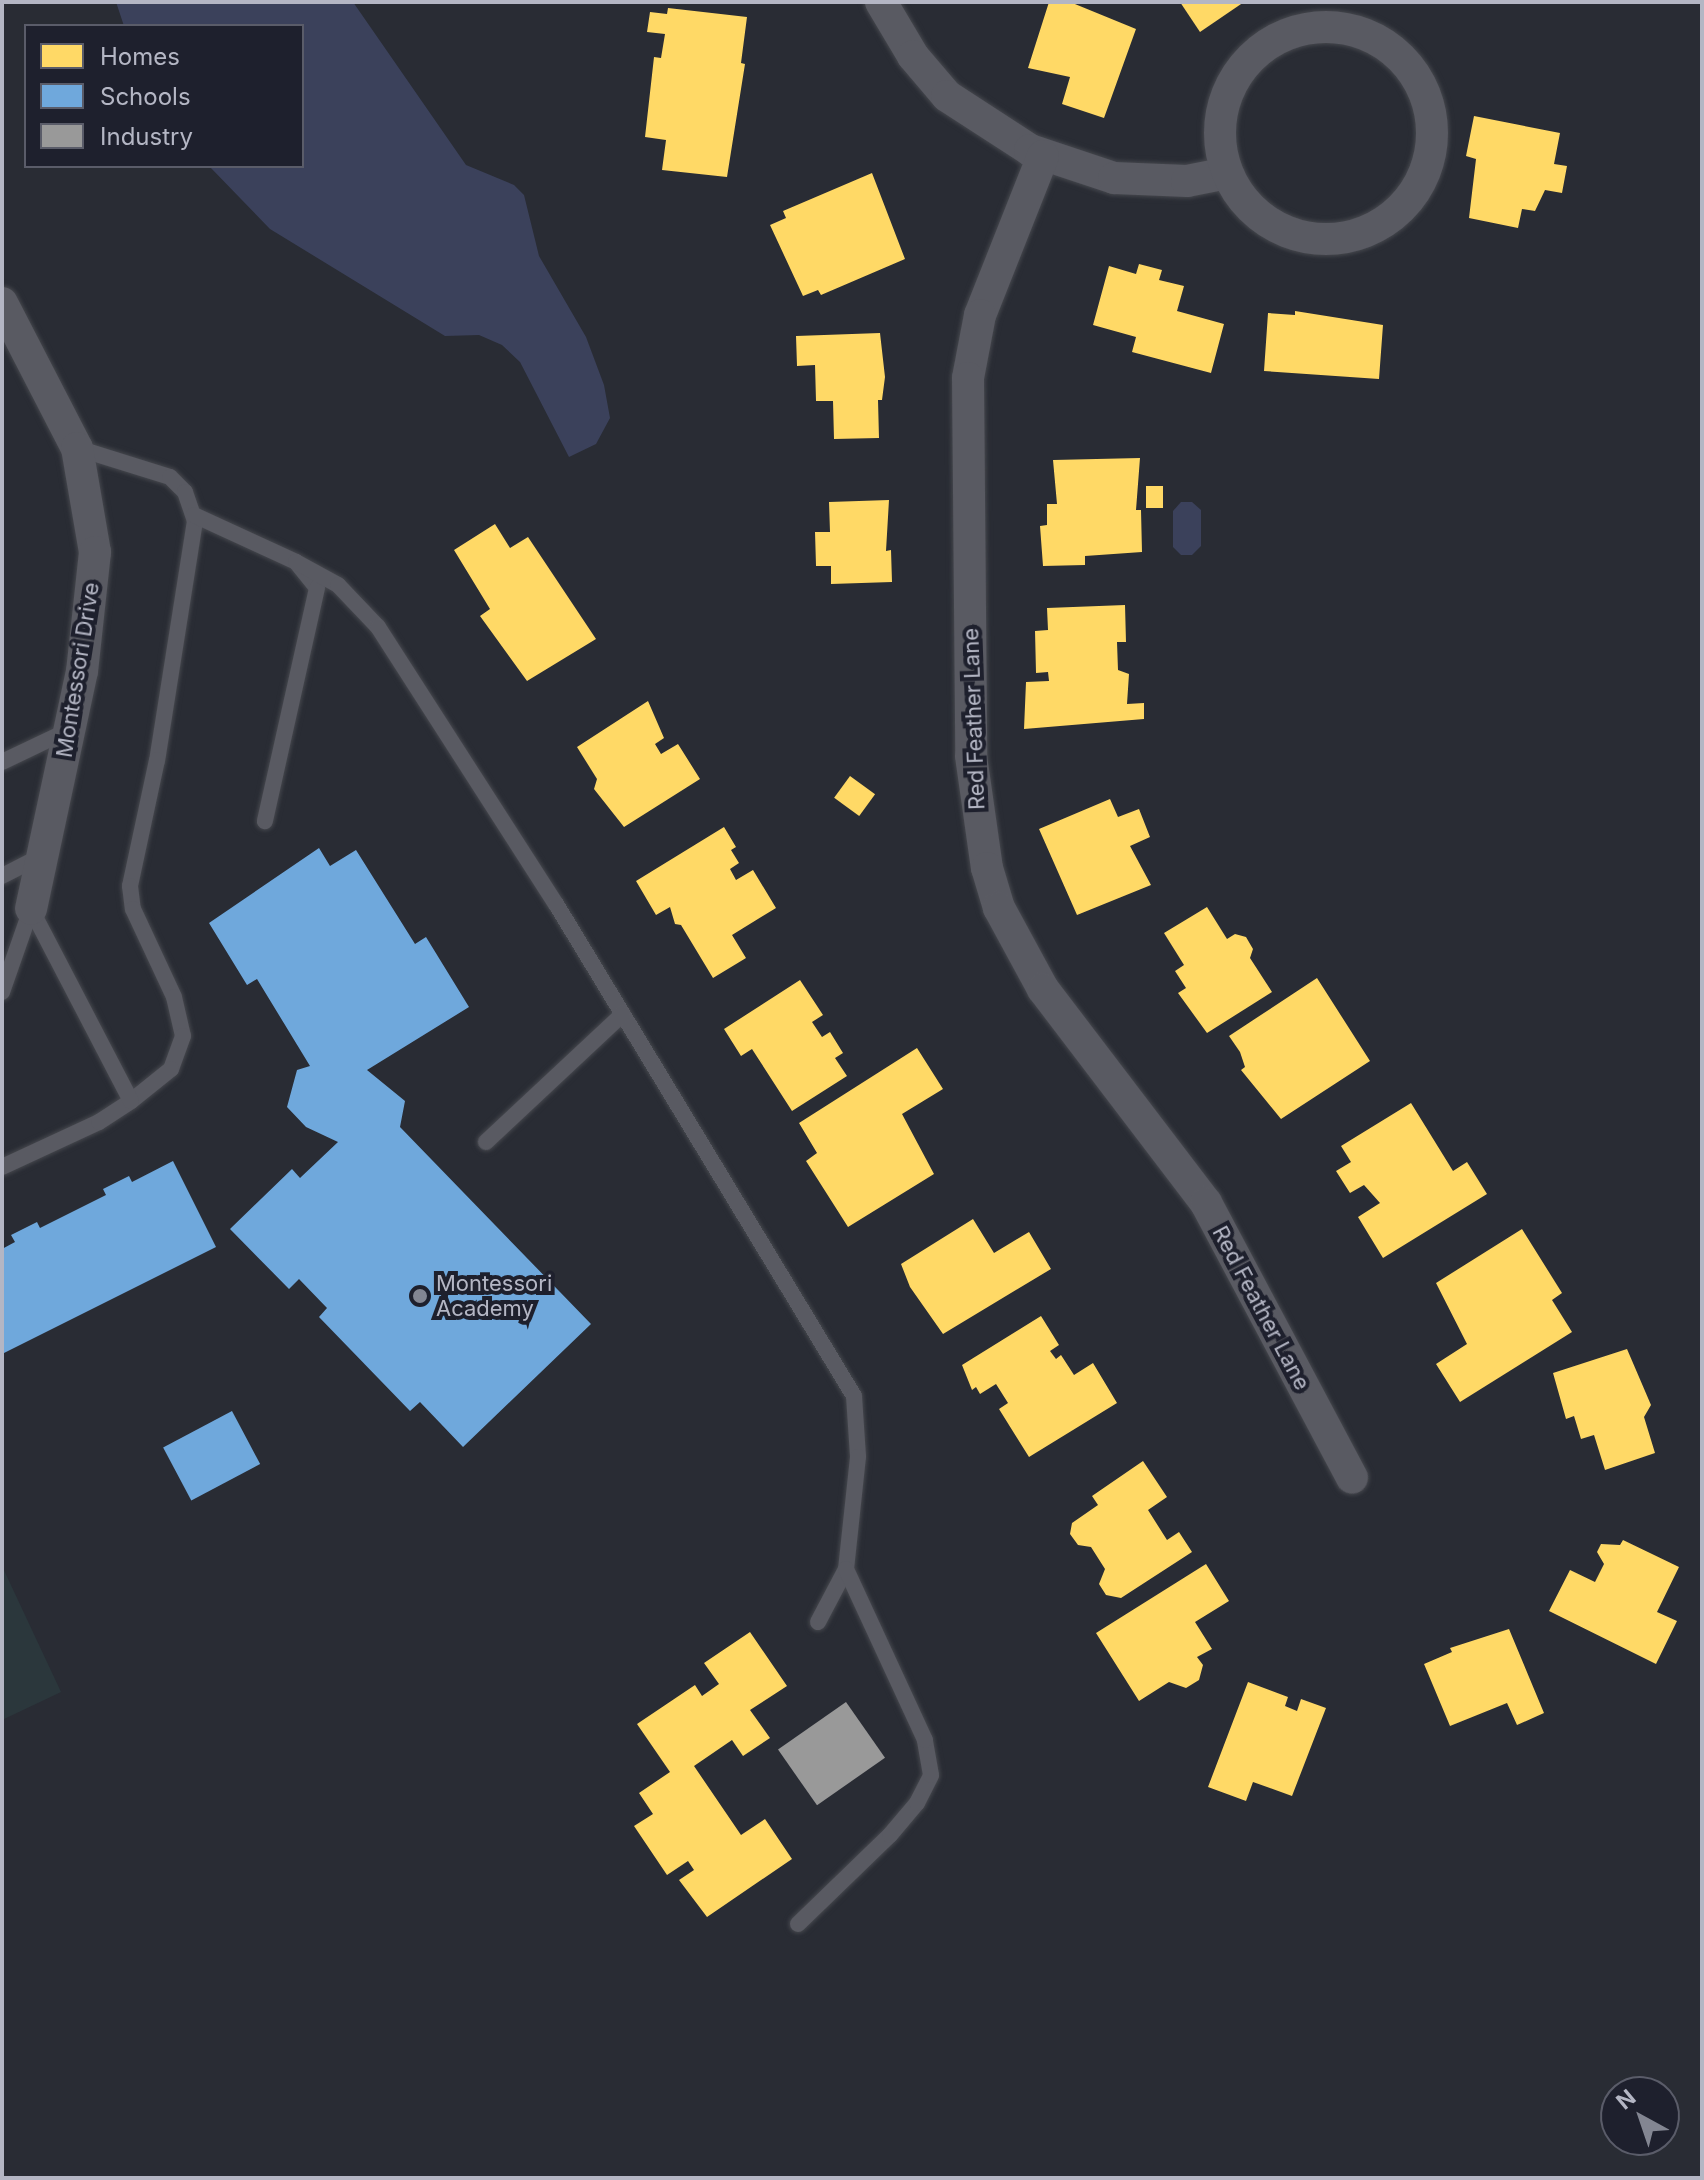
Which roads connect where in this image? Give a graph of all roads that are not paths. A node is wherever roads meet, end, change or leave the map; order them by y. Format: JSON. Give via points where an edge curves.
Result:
{"nodes":[{"id":1,"x":881,"y":2,"type":"edge"},
{"id":2,"x":1043,"y":156,"type":"junction"},
{"id":3,"x":1227,"y":173,"type":"junction"},
{"id":4,"x":2,"y":303,"type":"edge"},
{"id":5,"x":77,"y":448,"type":"junction"},
{"id":6,"x":194,"y":515,"type":"junction"},
{"id":7,"x":296,"y":562,"type":"junction"},
{"id":8,"x":71,"y":729,"type":"junction"},
{"id":9,"x":2,"y":762,"type":"edge"},
{"id":10,"x":265,"y":821,"type":"dead end"},
{"id":11,"x":43,"y":855,"type":"junction"},
{"id":12,"x":2,"y":876,"type":"edge"},
{"id":13,"x":31,"y":909,"type":"junction"},
{"id":14,"x":2,"y":992,"type":"edge"},
{"id":15,"x":623,"y":1014,"type":"junction"},
{"id":16,"x":131,"y":1101,"type":"junction"},
{"id":17,"x":486,"y":1142,"type":"dead end"},
{"id":18,"x":2,"y":1167,"type":"edge"},
{"id":19,"x":1352,"y":1478,"type":"dead end"},
{"id":20,"x":846,"y":1569,"type":"junction"},
{"id":21,"x":818,"y":1622,"type":"dead end"},
{"id":22,"x":798,"y":1924,"type":"dead end"}],
"edges":[{"from":1,"to":2,"type":"street","via":[[913,56],[947,96],[1006,138]]},
{"from":2,"to":3,"type":"street","via":[[1128,179],[1187,181]]},
{"from":2,"to":19,"type":"street","name":"Red Feather Lane","via":[[980,315],[968,378],[970,737],[987,868],[999,908],[1043,989],[1206,1203]]},
{"from":3,"to":3,"type":"street","via":[[1219,130],[1223,104],[1245,64],[1279,38],[1326,27],[1360,32],[1394,51],[1422,87],[1432,122],[1427,165],[1400,208],[1363,232],[1325,239],[1291,234],[1256,214]]},
{"from":4,"to":5,"type":"street","name":"Montessori Drive"},
{"from":5,"to":6,"type":"lane","via":[[170,477],[185,492]]},
{"from":5,"to":8,"type":"street","name":"Montessori Drive","via":[[92,513],[95,560],[88,640]]},
{"from":6,"to":7,"type":"lane"},
{"from":6,"to":16,"type":"lane","via":[[193,551],[130,886],[133,909],[183,1027],[171,1069]]},
{"from":7,"to":10,"type":"lane","via":[[312,578],[317,599]]},
{"from":7,"to":15,"type":"lane","via":[[338,585],[378,627]]},
{"from":8,"to":9,"type":"lane"},
{"from":8,"to":11,"type":"street","name":"Montessori Drive"},
{"from":11,"to":12,"type":"lane"},
{"from":11,"to":13,"type":"street","name":"Montessori Drive"},
{"from":13,"to":14,"type":"lane"},
{"from":13,"to":16,"type":"lane"},
{"from":15,"to":17,"type":"lane"},
{"from":15,"to":20,"type":"lane","via":[[854,1396],[858,1457]]},
{"from":16,"to":18,"type":"lane","via":[[99,1122]]},
{"from":20,"to":21,"type":"lane"},
{"from":20,"to":22,"type":"lane","via":[[925,1740],[931,1775],[917,1803],[890,1835]]}]}
